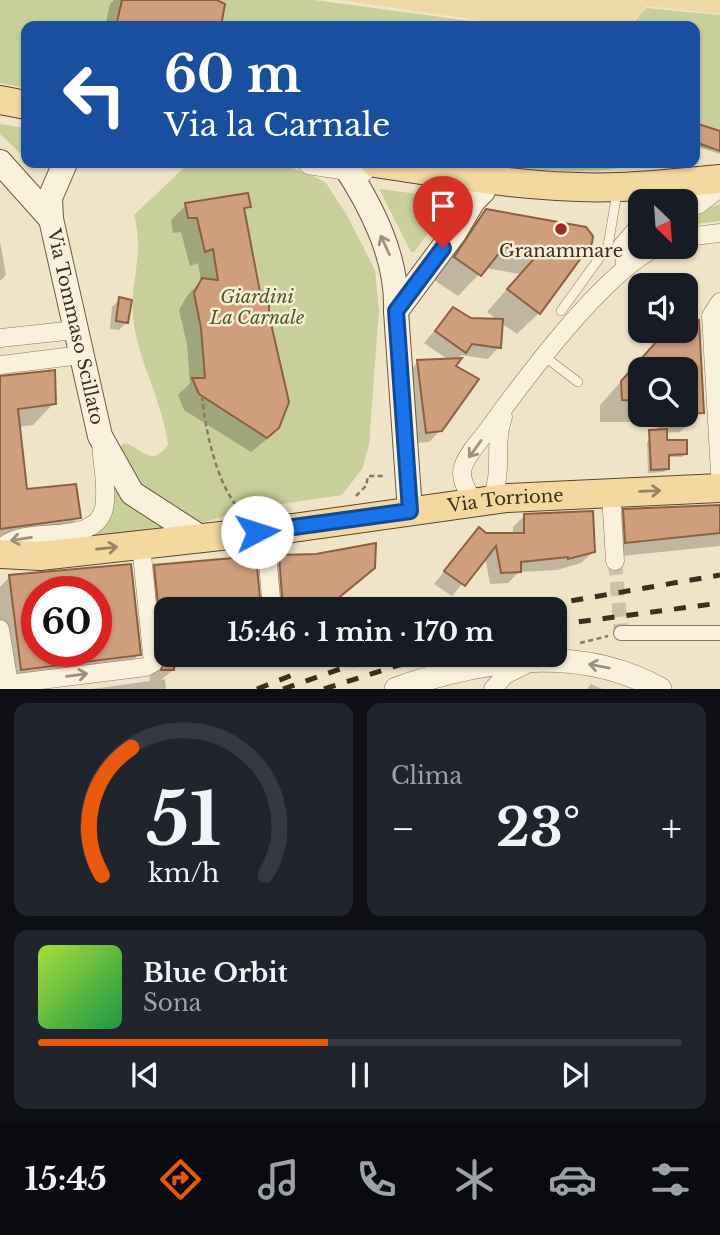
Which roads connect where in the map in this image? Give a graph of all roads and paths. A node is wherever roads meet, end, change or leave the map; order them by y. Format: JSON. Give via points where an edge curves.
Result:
{"nodes":[{"id":1,"x":0,"y":100,"type":"edge"},
{"id":2,"x":21,"y":104,"type":"edge"},
{"id":3,"x":0,"y":111,"type":"edge"},
{"id":4,"x":21,"y":115,"type":"edge"},
{"id":5,"x":0,"y":162,"type":"edge"},
{"id":6,"x":63,"y":168,"type":"edge"},
{"id":7,"x":346,"y":168,"type":"edge"},
{"id":8,"x":356,"y":168,"type":"edge"},
{"id":9,"x":408,"y":168,"type":"edge"},
{"id":10,"x":719,"y":187,"type":"edge"},
{"id":11,"x":484,"y":191,"type":"junction"},
{"id":12,"x":617,"y":192,"type":"junction"},
{"id":13,"x":698,"y":201,"type":"edge"},
{"id":14,"x":51,"y":219,"type":"junction"},
{"id":15,"x":720,"y":233,"type":"edge"},
{"id":16,"x":698,"y":236,"type":"edge"},
{"id":17,"x":628,"y":239,"type":"edge"},
{"id":18,"x":639,"y":259,"type":"edge"},
{"id":19,"x":626,"y":268,"type":"junction"},
{"id":20,"x":720,"y":302,"type":"edge"},
{"id":21,"x":396,"y":311,"type":"junction"},
{"id":22,"x":561,"y":311,"type":"dead end"},
{"id":23,"x":75,"y":330,"type":"junction"},
{"id":24,"x":0,"y":338,"type":"edge"},
{"id":25,"x":81,"y":355,"type":"junction"},
{"id":26,"x":545,"y":357,"type":"junction"},
{"id":27,"x":0,"y":365,"type":"edge"},
{"id":28,"x":578,"y":382,"type":"dead end"},
{"id":29,"x":202,"y":396,"type":"dead end"},
{"id":30,"x":509,"y":401,"type":"junction"},
{"id":31,"x":100,"y":436,"type":"junction"},
{"id":32,"x":720,"y":473,"type":"edge"},
{"id":33,"x":407,"y":475,"type":"junction"},
{"id":34,"x":720,"y":488,"type":"edge"},
{"id":35,"x":611,"y":493,"type":"junction"},
{"id":36,"x":351,"y":499,"type":"dead end"},
{"id":37,"x":482,"y":501,"type":"junction"},
{"id":38,"x":410,"y":511,"type":"junction"},
{"id":39,"x":257,"y":522,"type":"junction"},
{"id":40,"x":200,"y":537,"type":"junction"},
{"id":41,"x":141,"y":545,"type":"junction"},
{"id":42,"x":0,"y":552,"type":"edge"},
{"id":43,"x":40,"y":556,"type":"junction"},
{"id":44,"x":615,"y":561,"type":"tunnel mouth"},
{"id":45,"x":0,"y":562,"type":"edge"},
{"id":46,"x":270,"y":597,"type":"edge"},
{"id":47,"x":0,"y":629,"type":"edge"},
{"id":48,"x":621,"y":633,"type":"joint"},
{"id":49,"x":720,"y":634,"type":"edge"},
{"id":50,"x":572,"y":645,"type":"dead end"},
{"id":51,"x":567,"y":663,"type":"edge"},
{"id":52,"x":474,"y":667,"type":"edge"},
{"id":53,"x":520,"y":667,"type":"edge"},
{"id":54,"x":5,"y":685,"type":"edge"},
{"id":55,"x":396,"y":689,"type":"edge"},
{"id":56,"x":493,"y":689,"type":"edge"},
{"id":57,"x":660,"y":689,"type":"edge"}],
"edges":[{"from":1,"to":2,"type":"main road"},
{"from":3,"to":4,"type":"street"},
{"from":5,"to":14,"type":"main road","name":"Via Tommaso Scillato"},
{"from":6,"to":14,"type":"main road","name":"Via Tommaso Scillato","via":[[50,198]]},
{"from":21,"to":7,"type":"main road","one_way":true,"via":[[394,264]]},
{"from":8,"to":11,"type":"street"},
{"from":9,"to":12,"type":"main road"},
{"from":10,"to":12,"type":"main road"},
{"from":10,"to":13,"type":"street"},
{"from":11,"to":12,"type":"street"},
{"from":11,"to":21,"type":"main road"},
{"from":12,"to":22,"type":"lane","via":[[608,246]]},
{"from":14,"to":23,"type":"main road","name":"Via Tommaso Scillato"},
{"from":15,"to":16,"type":"street"},
{"from":17,"to":19,"type":"street","via":[[622,246]]},
{"from":18,"to":19,"type":"street"},
{"from":19,"to":26,"type":"street"},
{"from":20,"to":32,"type":"street","via":[[711,316]]},
{"from":21,"to":33,"type":"main road"},
{"from":23,"to":24,"type":"street"},
{"from":23,"to":25,"type":"main road","name":"Via Tommaso Scillato"},
{"from":25,"to":27,"type":"street"},
{"from":25,"to":31,"type":"main road","name":"Via Tommaso Scillato"},
{"from":26,"to":28,"type":"lane"},
{"from":26,"to":30,"type":"street"},
{"from":29,"to":39,"type":"path","via":[[205,425],[226,490],[239,509]]},
{"from":30,"to":37,"type":"street","via":[[498,437],[501,470]]},
{"from":30,"to":37,"type":"street","one_way":true,"via":[[464,464],[463,481]]},
{"from":31,"to":40,"type":"main road","name":"Via Tommaso Scillato","via":[[132,493]]},
{"from":31,"to":42,"type":"street","name":"Via Tommaso Scillato","one_way":true,"via":[[104,503],[98,520],[84,529],[10,540]]},
{"from":33,"to":36,"type":"path","via":[[368,476],[366,486]]},
{"from":33,"to":38,"type":"main road"},
{"from":35,"to":34,"type":"main road","name":"Via Torrione","one_way":true},
{"from":35,"to":37,"type":"main road","name":"Via Torrione"},
{"from":35,"to":44,"type":"street"},
{"from":37,"to":38,"type":"main road","name":"Via Torrione"},
{"from":38,"to":39,"type":"main road","name":"Via Torrione"},
{"from":39,"to":40,"type":"main road","name":"Via Torrione"},
{"from":39,"to":46,"type":"street"},
{"from":40,"to":41,"type":"main road","name":"Via Torrione"},
{"from":43,"to":41,"type":"main road","name":"Via Torrione","one_way":true},
{"from":54,"to":41,"type":"street","one_way":true,"via":[[153,663]]},
{"from":42,"to":43,"type":"main road"},
{"from":43,"to":45,"type":"street","name":"Via Torrione"},
{"from":47,"to":54,"type":"street"},
{"from":48,"to":49,"type":"street"},
{"from":48,"to":50,"type":"path"},
{"from":57,"to":51,"type":"street","one_way":true,"via":[[601,666]]},
{"from":52,"to":55,"type":"street"},
{"from":53,"to":56,"type":"street"}]}
